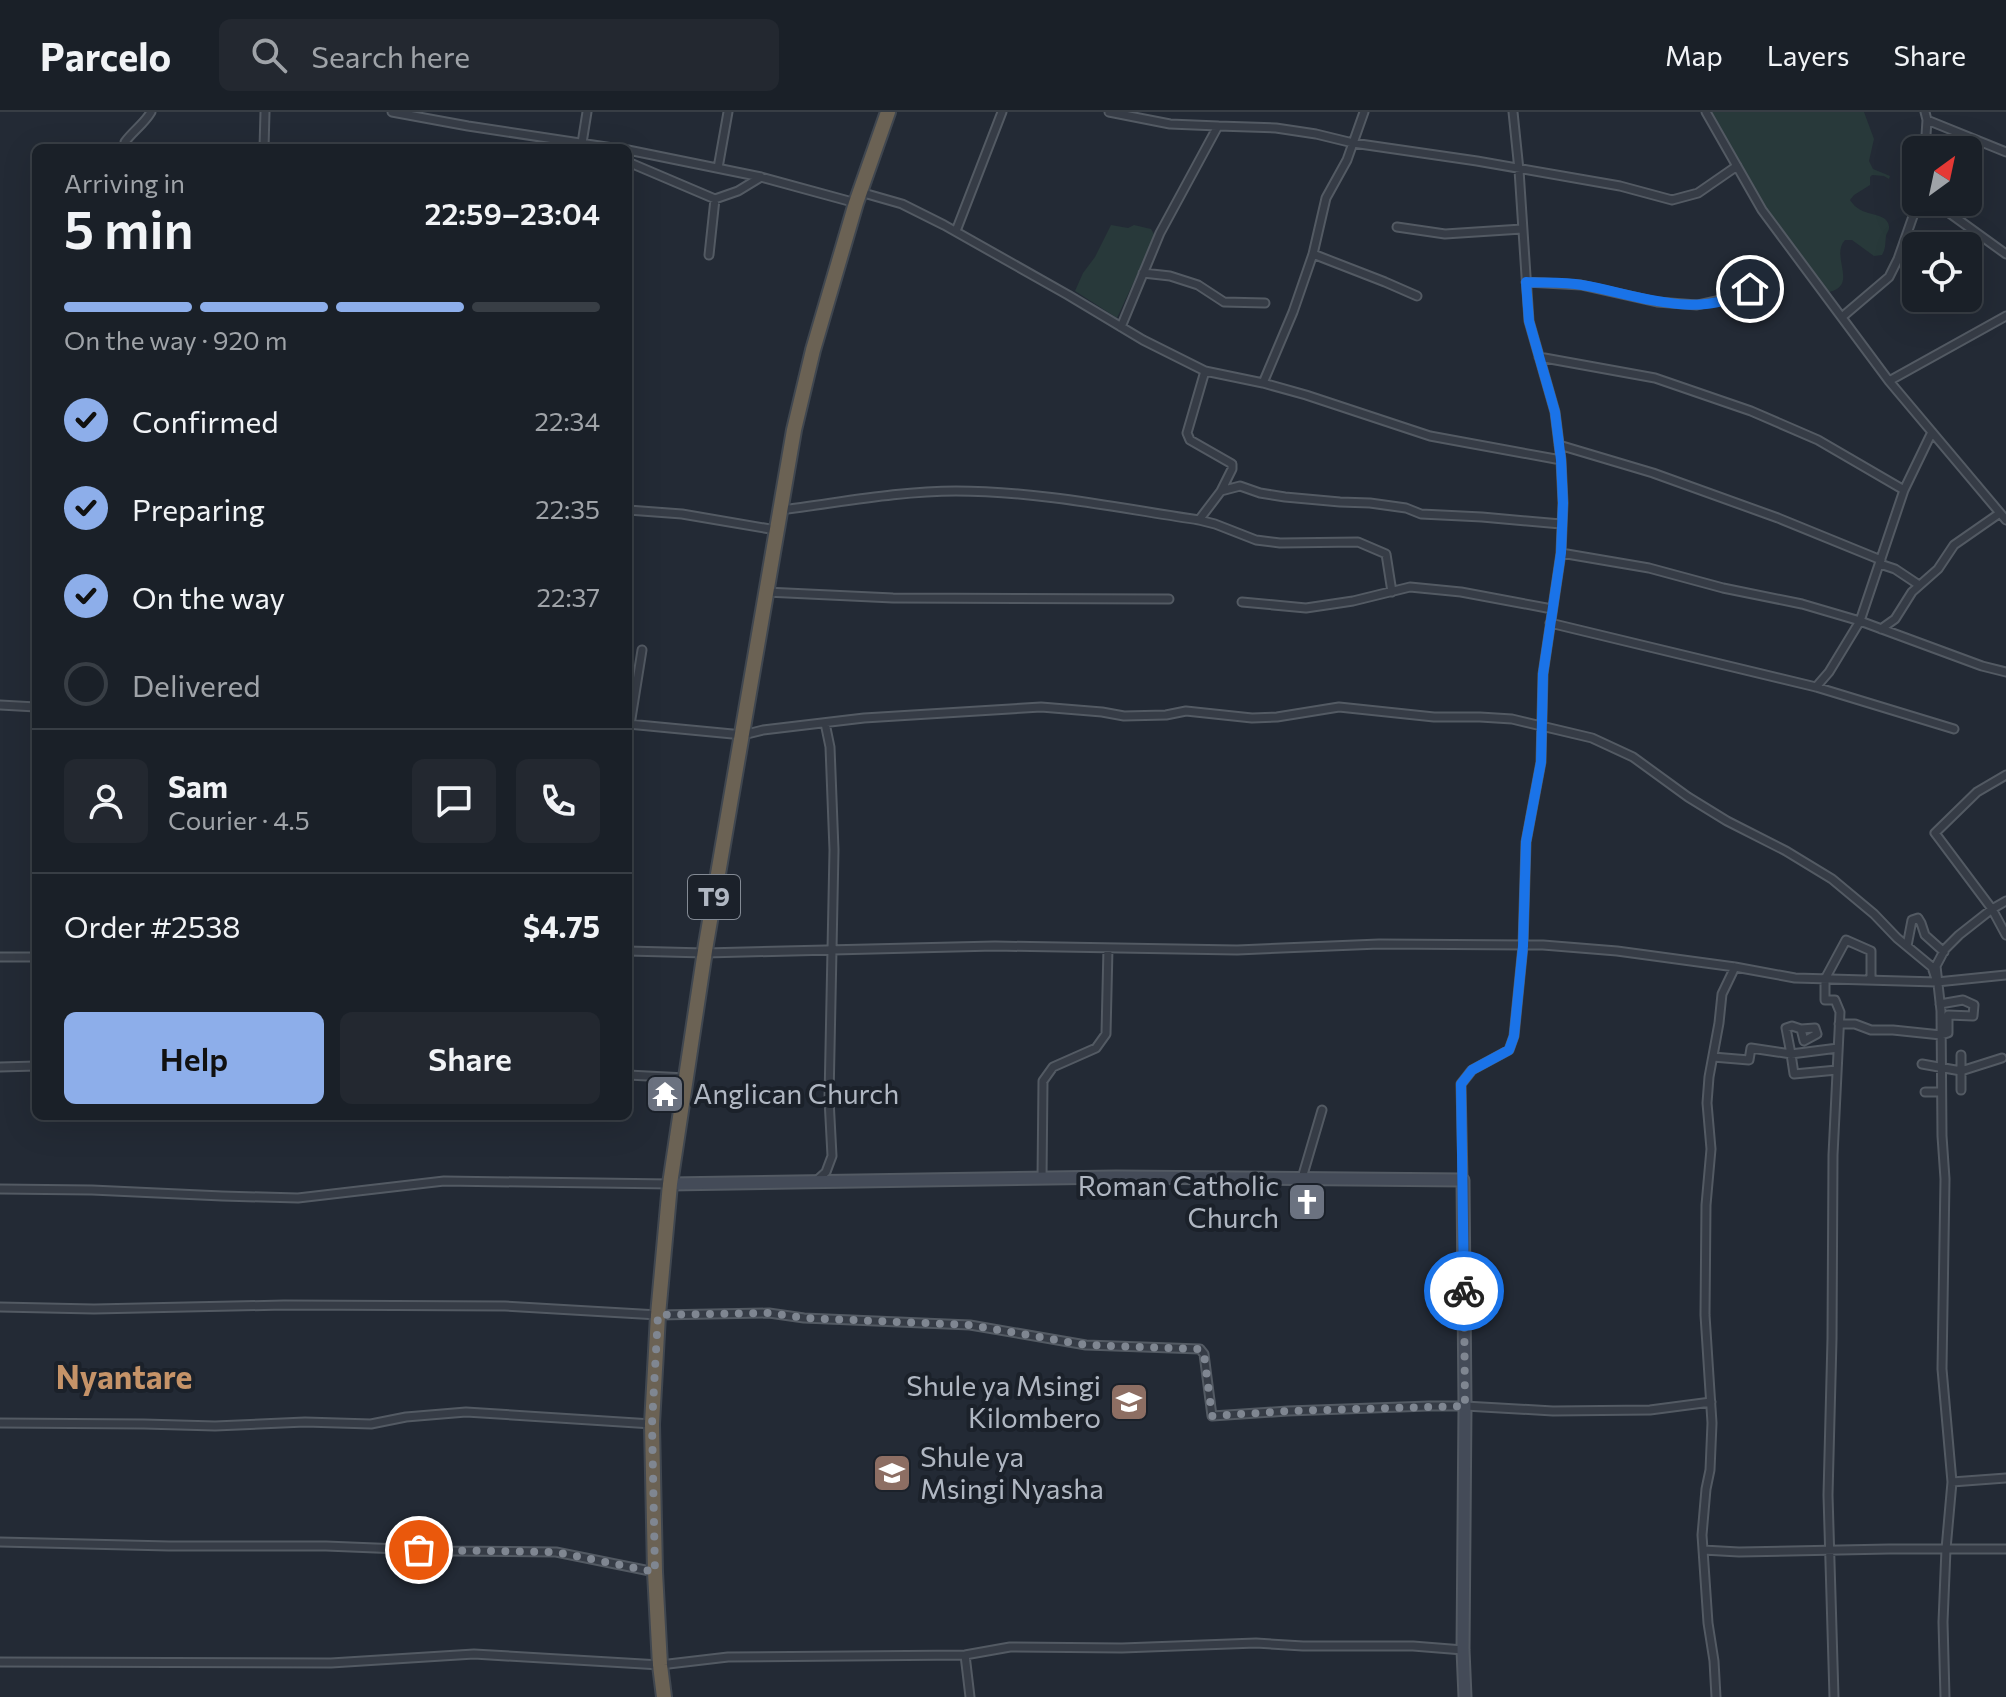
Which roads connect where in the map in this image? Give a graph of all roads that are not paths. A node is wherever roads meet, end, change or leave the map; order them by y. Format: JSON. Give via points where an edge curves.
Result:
{"nodes":[{"id":1,"x":151,"y":112,"type":"edge"},
{"id":2,"x":265,"y":112,"type":"edge"},
{"id":3,"x":392,"y":112,"type":"edge"},
{"id":4,"x":587,"y":112,"type":"edge"},
{"id":5,"x":728,"y":112,"type":"edge"},
{"id":6,"x":888,"y":112,"type":"edge"},
{"id":7,"x":1002,"y":112,"type":"edge"},
{"id":8,"x":1109,"y":112,"type":"edge"},
{"id":9,"x":1364,"y":112,"type":"edge"},
{"id":10,"x":1513,"y":112,"type":"edge"},
{"id":11,"x":1706,"y":112,"type":"edge"},
{"id":12,"x":1926,"y":116,"type":"edge"},
{"id":13,"x":1218,"y":126,"type":"junction"},
{"id":14,"x":1925,"y":136,"type":"edge"},
{"id":15,"x":582,"y":143,"type":"junction"},
{"id":16,"x":1353,"y":143,"type":"junction"},
{"id":17,"x":126,"y":144,"type":"edge"},
{"id":18,"x":264,"y":144,"type":"edge"},
{"id":19,"x":588,"y":144,"type":"edge"},
{"id":20,"x":632,"y":151,"type":"edge"},
{"id":21,"x":2006,"y":152,"type":"edge"},
{"id":22,"x":632,"y":164,"type":"edge"},
{"id":23,"x":1737,"y":166,"type":"junction"},
{"id":24,"x":718,"y":168,"type":"junction"},
{"id":25,"x":1519,"y":170,"type":"junction"},
{"id":26,"x":761,"y":177,"type":"junction"},
{"id":27,"x":858,"y":198,"type":"junction"},
{"id":28,"x":715,"y":199,"type":"junction"},
{"id":29,"x":1913,"y":216,"type":"edge"},
{"id":30,"x":1953,"y":216,"type":"edge"},
{"id":31,"x":1397,"y":227,"type":"dead end"},
{"id":32,"x":1522,"y":229,"type":"junction"},
{"id":33,"x":956,"y":231,"type":"junction"},
{"id":34,"x":1313,"y":254,"type":"junction"},
{"id":35,"x":2006,"y":254,"type":"edge"},
{"id":36,"x":709,"y":255,"type":"dead end"},
{"id":37,"x":1143,"y":273,"type":"junction"},
{"id":38,"x":1761,"y":277,"type":"dead end"},
{"id":39,"x":1526,"y":282,"type":"junction"},
{"id":40,"x":1417,"y":296,"type":"dead end"},
{"id":41,"x":1265,"y":303,"type":"dead end"},
{"id":42,"x":2006,"y":316,"type":"edge"},
{"id":43,"x":1842,"y":317,"type":"junction"},
{"id":44,"x":1121,"y":327,"type":"junction"},
{"id":45,"x":1539,"y":357,"type":"junction"},
{"id":46,"x":1205,"y":371,"type":"junction"},
{"id":47,"x":1889,"y":381,"type":"junction"},
{"id":48,"x":1263,"y":383,"type":"junction"},
{"id":49,"x":1932,"y":432,"type":"junction"},
{"id":50,"x":1559,"y":445,"type":"junction"},
{"id":51,"x":1561,"y":460,"type":"junction"},
{"id":52,"x":1904,"y":490,"type":"junction"},
{"id":53,"x":1221,"y":491,"type":"junction"},
{"id":54,"x":632,"y":510,"type":"edge"},
{"id":55,"x":780,"y":510,"type":"junction"},
{"id":56,"x":2000,"y":513,"type":"junction"},
{"id":57,"x":1199,"y":520,"type":"junction"},
{"id":58,"x":2006,"y":520,"type":"edge"},
{"id":59,"x":1561,"y":524,"type":"junction"},
{"id":60,"x":777,"y":530,"type":"junction"},
{"id":61,"x":1561,"y":553,"type":"junction"},
{"id":62,"x":1880,"y":562,"type":"junction"},
{"id":63,"x":1919,"y":585,"type":"junction"},
{"id":64,"x":766,"y":592,"type":"junction"},
{"id":65,"x":1392,"y":592,"type":"junction"},
{"id":66,"x":1169,"y":599,"type":"dead end"},
{"id":67,"x":1242,"y":602,"type":"dead end"},
{"id":68,"x":1552,"y":609,"type":"junction"},
{"id":69,"x":1860,"y":621,"type":"junction"},
{"id":70,"x":1550,"y":623,"type":"junction"},
{"id":71,"x":1881,"y":629,"type":"junction"},
{"id":72,"x":642,"y":650,"type":"dead end"},
{"id":73,"x":2006,"y":672,"type":"edge"},
{"id":74,"x":1816,"y":687,"type":"junction"},
{"id":75,"x":0,"y":705,"type":"edge"},
{"id":76,"x":32,"y":707,"type":"edge"},
{"id":77,"x":632,"y":707,"type":"edge"},
{"id":78,"x":825,"y":723,"type":"junction"},
{"id":79,"x":632,"y":724,"type":"edge"},
{"id":80,"x":1542,"y":725,"type":"junction"},
{"id":81,"x":1954,"y":729,"type":"dead end"},
{"id":82,"x":743,"y":735,"type":"junction"},
{"id":83,"x":2006,"y":775,"type":"edge"},
{"id":84,"x":2006,"y":901,"type":"edge"},
{"id":85,"x":1992,"y":909,"type":"junction"},
{"id":86,"x":2006,"y":935,"type":"edge"},
{"id":87,"x":1523,"y":946,"type":"junction"},
{"id":88,"x":1907,"y":946,"type":"junction"},
{"id":89,"x":1108,"y":948,"type":"junction"},
{"id":90,"x":832,"y":950,"type":"junction"},
{"id":91,"x":632,"y":951,"type":"edge"},
{"id":92,"x":1944,"y":952,"type":"junction"},
{"id":93,"x":705,"y":953,"type":"junction"},
{"id":94,"x":0,"y":957,"type":"edge"},
{"id":95,"x":32,"y":957,"type":"edge"},
{"id":96,"x":1735,"y":967,"type":"junction"},
{"id":97,"x":2006,"y":975,"type":"edge"},
{"id":98,"x":1825,"y":979,"type":"junction"},
{"id":99,"x":1871,"y":980,"type":"junction"},
{"id":100,"x":1937,"y":982,"type":"junction"},
{"id":101,"x":1940,"y":1004,"type":"junction"},
{"id":102,"x":1839,"y":1024,"type":"junction"},
{"id":103,"x":1801,"y":1029,"type":"dead end"},
{"id":104,"x":1941,"y":1035,"type":"junction"},
{"id":105,"x":1838,"y":1048,"type":"junction"},
{"id":106,"x":1791,"y":1054,"type":"junction"},
{"id":107,"x":1961,"y":1055,"type":"dead end"},
{"id":108,"x":1713,"y":1057,"type":"junction"},
{"id":109,"x":2002,"y":1058,"type":"dead end"},
{"id":110,"x":1922,"y":1064,"type":"dead end"},
{"id":111,"x":32,"y":1066,"type":"edge"},
{"id":112,"x":1941,"y":1066,"type":"junction"},
{"id":113,"x":0,"y":1067,"type":"edge"},
{"id":114,"x":1837,"y":1070,"type":"junction"},
{"id":115,"x":1961,"y":1071,"type":"junction"},
{"id":116,"x":632,"y":1075,"type":"edge"},
{"id":117,"x":686,"y":1078,"type":"junction"},
{"id":118,"x":1961,"y":1090,"type":"dead end"},
{"id":119,"x":1925,"y":1092,"type":"dead end"},
{"id":120,"x":1941,"y":1092,"type":"junction"},
{"id":121,"x":1322,"y":1110,"type":"dead end"},
{"id":122,"x":1302,"y":1178,"type":"junction"},
{"id":123,"x":1042,"y":1179,"type":"junction"},
{"id":124,"x":1463,"y":1180,"type":"junction"},
{"id":125,"x":815,"y":1183,"type":"junction"},
{"id":126,"x":670,"y":1184,"type":"junction"},
{"id":127,"x":0,"y":1189,"type":"edge"},
{"id":128,"x":0,"y":1307,"type":"edge"},
{"id":129,"x":658,"y":1315,"type":"junction"},
{"id":130,"x":1711,"y":1402,"type":"junction"},
{"id":131,"x":1465,"y":1406,"type":"junction"},
{"id":132,"x":0,"y":1423,"type":"edge"},
{"id":133,"x":652,"y":1424,"type":"junction"},
{"id":134,"x":2006,"y":1478,"type":"edge"},
{"id":135,"x":1952,"y":1482,"type":"junction"},
{"id":136,"x":0,"y":1542,"type":"edge"},
{"id":137,"x":1946,"y":1549,"type":"junction"},
{"id":138,"x":2006,"y":1549,"type":"edge"},
{"id":139,"x":1703,"y":1550,"type":"junction"},
{"id":140,"x":1830,"y":1550,"type":"junction"},
{"id":141,"x":655,"y":1572,"type":"junction"},
{"id":142,"x":1463,"y":1650,"type":"junction"},
{"id":143,"x":965,"y":1655,"type":"junction"},
{"id":144,"x":0,"y":1662,"type":"edge"},
{"id":145,"x":660,"y":1665,"type":"junction"},
{"id":146,"x":664,"y":1697,"type":"edge"},
{"id":147,"x":970,"y":1697,"type":"edge"},
{"id":148,"x":1465,"y":1697,"type":"edge"},
{"id":149,"x":1716,"y":1697,"type":"edge"},
{"id":150,"x":1834,"y":1697,"type":"edge"},
{"id":151,"x":1945,"y":1697,"type":"edge"}],
"edges":[{"from":1,"to":17,"type":"street"},
{"from":2,"to":18,"type":"street"},
{"from":3,"to":15,"type":"street"},
{"from":4,"to":15,"type":"street"},
{"from":5,"to":24,"type":"street"},
{"from":6,"to":27,"type":"highway","number":"T9"},
{"from":7,"to":33,"type":"street"},
{"from":8,"to":13,"type":"street","via":[[1170,124]]},
{"from":9,"to":16,"type":"street"},
{"from":10,"to":25,"type":"street"},
{"from":11,"to":23,"type":"street"},
{"from":12,"to":14,"type":"street"},
{"from":12,"to":21,"type":"street"},
{"from":13,"to":16,"type":"street","via":[[1276,128]]},
{"from":13,"to":37,"type":"street"},
{"from":15,"to":19,"type":"street"},
{"from":16,"to":25,"type":"street"},
{"from":16,"to":34,"type":"street","via":[[1326,198]]},
{"from":20,"to":24,"type":"street"},
{"from":22,"to":28,"type":"street"},
{"from":23,"to":25,"type":"street","via":[[1698,193],[1672,200]]},
{"from":23,"to":43,"type":"street","via":[[1762,210]]},
{"from":24,"to":26,"type":"street"},
{"from":25,"to":32,"type":"street"},
{"from":26,"to":27,"type":"street"},
{"from":26,"to":28,"type":"street"},
{"from":27,"to":33,"type":"street","via":[[902,204]]},
{"from":27,"to":55,"type":"highway","number":"T9","via":[[813,350]]},
{"from":28,"to":36,"type":"street"},
{"from":29,"to":43,"type":"street","via":[[1889,277]]},
{"from":30,"to":35,"type":"street"},
{"from":31,"to":32,"type":"street","via":[[1445,234]]},
{"from":32,"to":39,"type":"street"},
{"from":33,"to":44,"type":"street"},
{"from":34,"to":40,"type":"street"},
{"from":34,"to":48,"type":"street"},
{"from":37,"to":41,"type":"street","via":[[1198,285],[1224,302]]},
{"from":37,"to":44,"type":"street"},
{"from":38,"to":39,"type":"street","via":[[1738,296],[1697,305],[1581,285]]},
{"from":39,"to":45,"type":"street"},
{"from":42,"to":47,"type":"street"},
{"from":43,"to":47,"type":"street"},
{"from":44,"to":46,"type":"street"},
{"from":45,"to":50,"type":"street"},
{"from":45,"to":52,"type":"street","via":[[1655,378],[1751,411],[1818,440]]},
{"from":46,"to":48,"type":"street"},
{"from":46,"to":53,"type":"street","via":[[1187,433],[1190,440],[1232,464]]},
{"from":47,"to":49,"type":"street"},
{"from":48,"to":51,"type":"street","via":[[1430,436]]},
{"from":49,"to":52,"type":"street"},
{"from":49,"to":56,"type":"street"},
{"from":50,"to":51,"type":"street"},
{"from":50,"to":62,"type":"street","via":[[1778,518]]},
{"from":51,"to":59,"type":"street"},
{"from":52,"to":62,"type":"street"},
{"from":53,"to":57,"type":"street"},
{"from":53,"to":59,"type":"street","via":[[1240,486],[1421,514]]},
{"from":54,"to":60,"type":"street"},
{"from":55,"to":57,"type":"street","via":[[955,491]]},
{"from":55,"to":60,"type":"highway","number":"T9"},
{"from":56,"to":58,"type":"street"},
{"from":56,"to":63,"type":"street","via":[[1954,545]]},
{"from":57,"to":65,"type":"street","via":[[1256,540],[1358,542],[1386,554]]},
{"from":59,"to":61,"type":"street"},
{"from":60,"to":64,"type":"highway","number":"T9"},
{"from":61,"to":68,"type":"street"},
{"from":61,"to":69,"type":"street","via":[[1649,568]]},
{"from":62,"to":63,"type":"street"},
{"from":62,"to":69,"type":"street"},
{"from":63,"to":71,"type":"street","via":[[1895,619]]},
{"from":64,"to":66,"type":"street"},
{"from":64,"to":82,"type":"highway","number":"T9"},
{"from":65,"to":67,"type":"street","via":[[1306,608]]},
{"from":65,"to":68,"type":"street","via":[[1410,587],[1461,592]]},
{"from":68,"to":70,"type":"street"},
{"from":69,"to":71,"type":"street"},
{"from":69,"to":74,"type":"street"},
{"from":70,"to":74,"type":"street"},
{"from":70,"to":80,"type":"street"},
{"from":71,"to":73,"type":"street"},
{"from":72,"to":77,"type":"street"},
{"from":74,"to":81,"type":"street"},
{"from":75,"to":76,"type":"street"},
{"from":78,"to":80,"type":"street","via":[[1041,707],[1124,716],[1186,711],[1252,718],[1339,707]]},
{"from":78,"to":82,"type":"street"},
{"from":78,"to":90,"type":"street","via":[[834,850]]},
{"from":79,"to":82,"type":"street"},
{"from":80,"to":87,"type":"street","via":[[1541,762],[1526,842]]},
{"from":80,"to":88,"type":"street","via":[[1592,738],[1633,757],[1727,821],[1832,879]]},
{"from":82,"to":93,"type":"highway","number":"T9"},
{"from":83,"to":85,"type":"street","via":[[1977,792],[1935,833]]},
{"from":84,"to":85,"type":"street"},
{"from":85,"to":86,"type":"street"},
{"from":85,"to":92,"type":"street"},
{"from":87,"to":89,"type":"street"},
{"from":87,"to":96,"type":"street","via":[[1617,951]]},
{"from":87,"to":124,"type":"street","via":[[1509,1050],[1472,1070],[1461,1084]]},
{"from":88,"to":92,"type":"street","via":[[1912,920],[1918,918],[1925,935]]},
{"from":88,"to":100,"type":"street","via":[[1932,967]]},
{"from":89,"to":90,"type":"street"},
{"from":89,"to":123,"type":"street","via":[[1106,1034],[1096,1048],[1053,1067],[1043,1081]]},
{"from":90,"to":93,"type":"street"},
{"from":90,"to":125,"type":"street","via":[[832,1156]]},
{"from":91,"to":93,"type":"street"},
{"from":92,"to":100,"type":"street","via":[[1936,966]]},
{"from":93,"to":117,"type":"highway","number":"T9"},
{"from":94,"to":95,"type":"street"},
{"from":96,"to":98,"type":"street"},
{"from":96,"to":108,"type":"street","via":[[1722,994]]},
{"from":97,"to":100,"type":"street"},
{"from":98,"to":99,"type":"street"},
{"from":98,"to":99,"type":"street","via":[[1846,940],[1871,951]]},
{"from":98,"to":102,"type":"street","via":[[1825,1000],[1835,1000]]},
{"from":99,"to":100,"type":"street"},
{"from":100,"to":101,"type":"street"},
{"from":101,"to":104,"type":"street"},
{"from":101,"to":104,"type":"street","via":[[1963,1000],[1974,1005],[1973,1016],[1948,1015],[1948,1033]]},
{"from":102,"to":104,"type":"street"},
{"from":102,"to":105,"type":"street"},
{"from":103,"to":106,"type":"street","via":[[1786,1028]]},
{"from":104,"to":112,"type":"street"},
{"from":105,"to":106,"type":"street"},
{"from":105,"to":114,"type":"street"},
{"from":106,"to":108,"type":"street","via":[[1751,1048],[1749,1060]]},
{"from":106,"to":114,"type":"street","via":[[1794,1074]]},
{"from":107,"to":115,"type":"street"},
{"from":108,"to":130,"type":"street","via":[[1707,1103],[1711,1149],[1705,1274]]},
{"from":109,"to":115,"type":"street"},
{"from":110,"to":112,"type":"street"},
{"from":111,"to":113,"type":"street"},
{"from":112,"to":115,"type":"street"},
{"from":112,"to":120,"type":"street"},
{"from":114,"to":140,"type":"street"},
{"from":115,"to":118,"type":"street"},
{"from":116,"to":117,"type":"street"},
{"from":117,"to":126,"type":"highway","number":"T9"},
{"from":119,"to":120,"type":"street"},
{"from":120,"to":135,"type":"street","via":[[1942,1369]]},
{"from":121,"to":122,"type":"street"},
{"from":122,"to":123,"type":"street"},
{"from":122,"to":124,"type":"street"},
{"from":123,"to":125,"type":"street"},
{"from":124,"to":131,"type":"street"},
{"from":125,"to":126,"type":"street"},
{"from":126,"to":127,"type":"street","via":[[444,1181],[298,1198]]},
{"from":126,"to":129,"type":"highway","number":"T9"},
{"from":128,"to":129,"type":"street","via":[[505,1306]]},
{"from":129,"to":131,"type":"street","via":[[769,1313],[970,1325],[1086,1345],[1200,1349],[1212,1416]]},
{"from":129,"to":133,"type":"highway","number":"T9"},
{"from":130,"to":131,"type":"street","via":[[1650,1410]]},
{"from":130,"to":139,"type":"street"},
{"from":131,"to":142,"type":"street"},
{"from":132,"to":133,"type":"street","via":[[371,1424],[466,1412]]},
{"from":133,"to":141,"type":"highway","number":"T9"},
{"from":134,"to":135,"type":"street"},
{"from":135,"to":137,"type":"street"},
{"from":136,"to":141,"type":"street","via":[[556,1552]]},
{"from":137,"to":138,"type":"street"},
{"from":137,"to":140,"type":"street"},
{"from":137,"to":151,"type":"street"},
{"from":139,"to":140,"type":"street"},
{"from":139,"to":149,"type":"street"},
{"from":140,"to":150,"type":"street"},
{"from":141,"to":145,"type":"highway","number":"T9"},
{"from":142,"to":143,"type":"street","via":[[1256,1643],[1010,1647]]},
{"from":142,"to":148,"type":"street"},
{"from":143,"to":145,"type":"street","via":[[728,1657]]},
{"from":143,"to":147,"type":"street"},
{"from":144,"to":145,"type":"street","via":[[331,1663],[474,1654]]},
{"from":145,"to":146,"type":"highway","number":"T9"}]}
